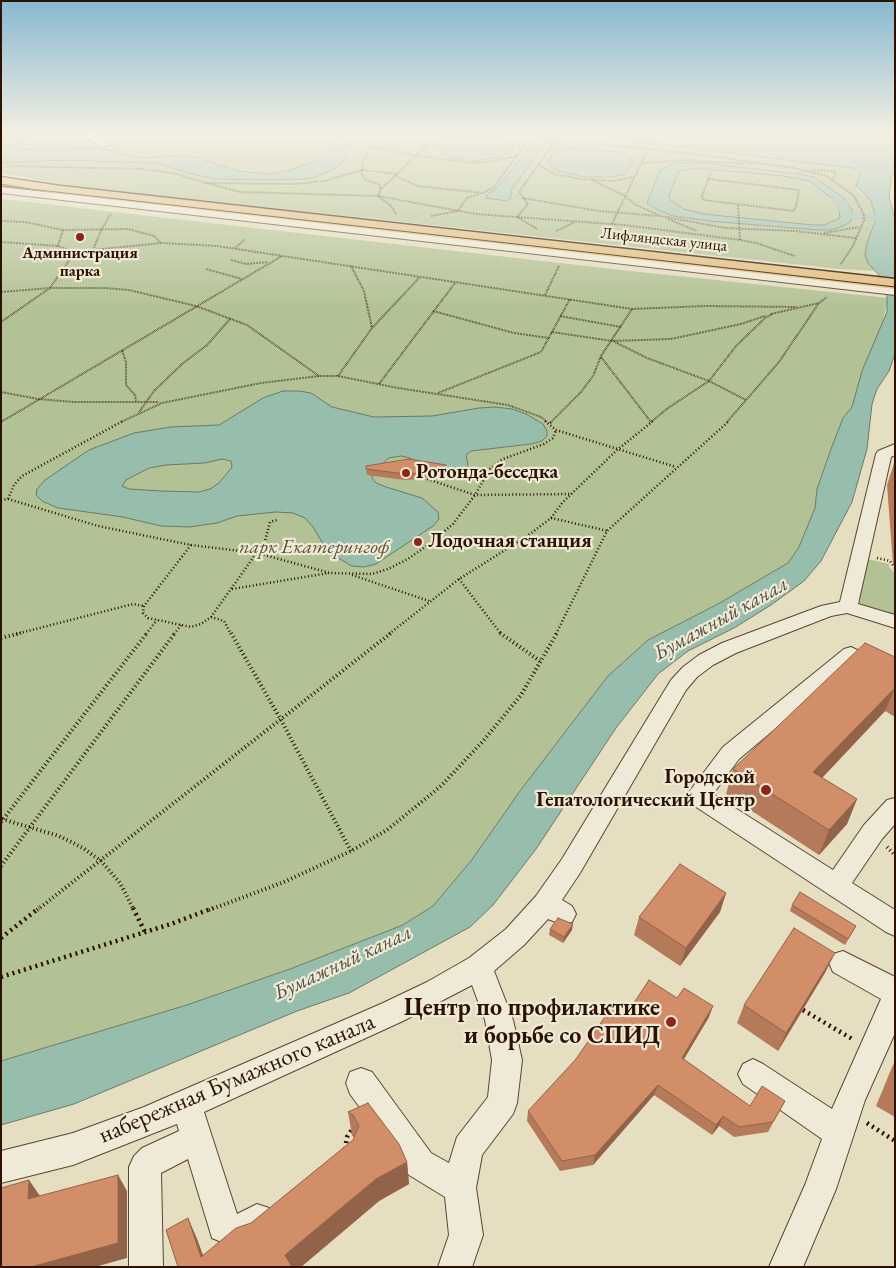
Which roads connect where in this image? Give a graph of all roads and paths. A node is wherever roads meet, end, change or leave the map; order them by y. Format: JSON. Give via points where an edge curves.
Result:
{"nodes":[{"id":1,"x":21,"y":192,"type":"edge"},
{"id":2,"x":73,"y":192,"type":"edge"},
{"id":3,"x":242,"y":192,"type":"edge"},
{"id":4,"x":380,"y":192,"type":"edge"},
{"id":5,"x":475,"y":192,"type":"edge"},
{"id":6,"x":519,"y":192,"type":"edge"},
{"id":7,"x":618,"y":192,"type":"edge"},
{"id":8,"x":628,"y":192,"type":"edge"},
{"id":9,"x":705,"y":192,"type":"edge"},
{"id":10,"x":798,"y":192,"type":"edge"},
{"id":11,"x":849,"y":192,"type":"edge"},
{"id":12,"x":483,"y":193,"type":"joint"},
{"id":13,"x":378,"y":196,"type":"junction"},
{"id":14,"x":626,"y":196,"type":"junction"},
{"id":15,"x":522,"y":198,"type":"junction"},
{"id":16,"x":738,"y":206,"type":"junction"},
{"id":17,"x":113,"y":211,"type":"dead end"},
{"id":18,"x":458,"y":211,"type":"junction"},
{"id":19,"x":617,"y":212,"type":"junction"},
{"id":20,"x":661,"y":216,"type":"junction"},
{"id":21,"x":517,"y":217,"type":"junction"},
{"id":22,"x":398,"y":218,"type":"dead end"},
{"id":23,"x":1,"y":221,"type":"edge"},
{"id":24,"x":578,"y":221,"type":"junction"},
{"id":25,"x":612,"y":224,"type":"junction"},
{"id":26,"x":860,"y":226,"type":"junction"},
{"id":27,"x":102,"y":228,"type":"junction"},
{"id":28,"x":739,"y":229,"type":"junction"},
{"id":29,"x":64,"y":230,"type":"junction"},
{"id":30,"x":553,"y":234,"type":"dead end"},
{"id":31,"x":703,"y":234,"type":"junction"},
{"id":32,"x":815,"y":234,"type":"junction"},
{"id":33,"x":856,"y":238,"type":"junction"},
{"id":34,"x":245,"y":239,"type":"dead end"},
{"id":35,"x":740,"y":240,"type":"junction"},
{"id":36,"x":1,"y":242,"type":"edge"},
{"id":37,"x":162,"y":243,"type":"junction"},
{"id":38,"x":58,"y":246,"type":"junction"},
{"id":39,"x":235,"y":248,"type":"junction"},
{"id":40,"x":93,"y":250,"type":"junction"},
{"id":41,"x":75,"y":252,"type":"junction"},
{"id":42,"x":283,"y":256,"type":"junction"},
{"id":43,"x":800,"y":258,"type":"dead end"},
{"id":44,"x":231,"y":260,"type":"dead end"},
{"id":45,"x":274,"y":261,"type":"junction"},
{"id":46,"x":560,"y":263,"type":"dead end"},
{"id":47,"x":351,"y":266,"type":"junction"},
{"id":48,"x":840,"y":268,"type":"dead end"},
{"id":49,"x":206,"y":269,"type":"dead end"},
{"id":50,"x":420,"y":277,"type":"junction"},
{"id":51,"x":243,"y":279,"type":"junction"},
{"id":52,"x":455,"y":283,"type":"junction"},
{"id":53,"x":895,"y":284,"type":"edge"},
{"id":54,"x":876,"y":285,"type":"junction"},
{"id":55,"x":50,"y":288,"type":"junction"},
{"id":56,"x":895,"y":291,"type":"edge"},
{"id":57,"x":1,"y":292,"type":"edge"},
{"id":58,"x":545,"y":295,"type":"junction"},
{"id":59,"x":570,"y":299,"type":"junction"},
{"id":60,"x":196,"y":306,"type":"junction"},
{"id":61,"x":797,"y":307,"type":"junction"},
{"id":62,"x":632,"y":309,"type":"junction"},
{"id":63,"x":434,"y":311,"type":"junction"},
{"id":64,"x":772,"y":314,"type":"junction"},
{"id":65,"x":560,"y":316,"type":"junction"},
{"id":66,"x":231,"y":318,"type":"junction"},
{"id":67,"x":588,"y":320,"type":"junction"},
{"id":68,"x":1,"y":322,"type":"edge"},
{"id":69,"x":585,"y":324,"type":"dead end"},
{"id":70,"x":621,"y":327,"type":"junction"},
{"id":71,"x":372,"y":328,"type":"junction"},
{"id":72,"x":552,"y":332,"type":"junction"},
{"id":73,"x":549,"y":338,"type":"junction"},
{"id":74,"x":612,"y":341,"type":"junction"},
{"id":75,"x":122,"y":350,"type":"junction"},
{"id":76,"x":601,"y":357,"type":"junction"},
{"id":77,"x":319,"y":376,"type":"junction"},
{"id":78,"x":338,"y":376,"type":"junction"},
{"id":79,"x":709,"y":381,"type":"junction"},
{"id":80,"x":379,"y":384,"type":"junction"},
{"id":81,"x":1,"y":392,"type":"edge"},
{"id":82,"x":437,"y":394,"type":"junction"},
{"id":83,"x":38,"y":399,"type":"junction"},
{"id":84,"x":746,"y":400,"type":"junction"},
{"id":85,"x":136,"y":401,"type":"junction"},
{"id":86,"x":146,"y":402,"type":"junction"},
{"id":87,"x":162,"y":402,"type":"junction"},
{"id":88,"x":139,"y":412,"type":"junction"},
{"id":89,"x":1,"y":422,"type":"edge"},
{"id":90,"x":651,"y":422,"type":"junction"},
{"id":91,"x":550,"y":423,"type":"junction"},
{"id":92,"x":556,"y":430,"type":"junction"},
{"id":93,"x":895,"y":449,"type":"edge"},
{"id":94,"x":617,"y":450,"type":"junction"},
{"id":95,"x":676,"y":467,"type":"junction"},
{"id":96,"x":423,"y":478,"type":"edge"},
{"id":97,"x":572,"y":494,"type":"junction"},
{"id":98,"x":475,"y":495,"type":"junction"},
{"id":99,"x":8,"y":499,"type":"junction"},
{"id":100,"x":1,"y":500,"type":"edge"},
{"id":101,"x":551,"y":518,"type":"junction"},
{"id":102,"x":277,"y":520,"type":"dead end"},
{"id":103,"x":608,"y":531,"type":"junction"},
{"id":104,"x":191,"y":546,"type":"junction"},
{"id":105,"x":257,"y":553,"type":"junction"},
{"id":106,"x":891,"y":564,"type":"dead end"},
{"id":107,"x":895,"y":568,"type":"edge"},
{"id":108,"x":330,"y":573,"type":"junction"},
{"id":109,"x":349,"y":574,"type":"junction"},
{"id":110,"x":459,"y":579,"type":"junction"},
{"id":111,"x":231,"y":589,"type":"junction"},
{"id":112,"x":430,"y":602,"type":"junction"},
{"id":113,"x":144,"y":606,"type":"junction"},
{"id":114,"x":848,"y":607,"type":"junction"},
{"id":115,"x":211,"y":616,"type":"junction"},
{"id":116,"x":157,"y":620,"type":"junction"},
{"id":117,"x":895,"y":622,"type":"edge"},
{"id":118,"x":180,"y":625,"type":"junction"},
{"id":119,"x":1,"y":638,"type":"edge"},
{"id":120,"x":540,"y":661,"type":"junction"},
{"id":121,"x":895,"y":678,"type":"edge"},
{"id":122,"x":281,"y":720,"type":"junction"},
{"id":123,"x":895,"y":808,"type":"edge"},
{"id":124,"x":2,"y":820,"type":"edge"},
{"id":125,"x":31,"y":826,"type":"junction"},
{"id":126,"x":351,"y":851,"type":"junction"},
{"id":127,"x":101,"y":861,"type":"junction"},
{"id":128,"x":1,"y":866,"type":"edge"},
{"id":129,"x":836,"y":886,"type":"junction"},
{"id":130,"x":895,"y":924,"type":"edge"},
{"id":131,"x":145,"y":932,"type":"junction"},
{"id":132,"x":1,"y":938,"type":"edge"},
{"id":133,"x":842,"y":963,"type":"dead end"},
{"id":134,"x":480,"y":966,"type":"junction"},
{"id":135,"x":1,"y":977,"type":"edge"},
{"id":136,"x":895,"y":992,"type":"edge"},
{"id":137,"x":895,"y":1000,"type":"edge"},
{"id":138,"x":803,"y":1010,"type":"edge"},
{"id":139,"x":872,"y":1050,"type":"junction"},
{"id":140,"x":753,"y":1074,"type":"dead end"},
{"id":141,"x":361,"y":1083,"type":"dead end"},
{"id":142,"x":186,"y":1104,"type":"junction"},
{"id":143,"x":383,"y":1113,"type":"junction"},
{"id":144,"x":843,"y":1122,"type":"junction"},
{"id":145,"x":197,"y":1138,"type":"junction"},
{"id":146,"x":895,"y":1141,"type":"edge"},
{"id":147,"x":344,"y":1150,"type":"edge"},
{"id":148,"x":1,"y":1167,"type":"edge"},
{"id":149,"x":460,"y":1188,"type":"junction"},
{"id":150,"x":276,"y":1205,"type":"edge"},
{"id":151,"x":146,"y":1267,"type":"edge"},
{"id":152,"x":455,"y":1267,"type":"edge"},
{"id":153,"x":786,"y":1267,"type":"edge"}],
"edges":[{"from":1,"to":54,"type":"street","name":"Лифляндская улица"},
{"from":2,"to":54,"type":"main road","name":"Лифляндская улица"},
{"from":3,"to":13,"type":"path"},
{"from":4,"to":13,"type":"path"},
{"from":5,"to":12,"type":"path"},
{"from":6,"to":15,"type":"path"},
{"from":7,"to":14,"type":"path"},
{"from":8,"to":14,"type":"path"},
{"from":9,"to":16,"type":"path","via":[[703,200]]},
{"from":10,"to":16,"type":"path","via":[[794,211]]},
{"from":11,"to":26,"type":"path","via":[[864,216]]},
{"from":12,"to":18,"type":"path","via":[[467,198]]},
{"from":13,"to":18,"type":"path"},
{"from":13,"to":22,"type":"path","via":[[391,206]]},
{"from":14,"to":19,"type":"path"},
{"from":14,"to":20,"type":"path","via":[[636,205]]},
{"from":15,"to":19,"type":"path"},
{"from":15,"to":21,"type":"path","via":[[528,204]]},
{"from":16,"to":28,"type":"path"},
{"from":17,"to":27,"type":"path"},
{"from":18,"to":21,"type":"path"},
{"from":19,"to":20,"type":"path"},
{"from":19,"to":25,"type":"path"},
{"from":20,"to":28,"type":"path"},
{"from":20,"to":31,"type":"path"},
{"from":21,"to":24,"type":"path"},
{"from":23,"to":29,"type":"path","via":[[19,221]]},
{"from":24,"to":25,"type":"path"},
{"from":24,"to":30,"type":"path"},
{"from":25,"to":31,"type":"path"},
{"from":26,"to":32,"type":"path"},
{"from":26,"to":33,"type":"path"},
{"from":27,"to":29,"type":"path"},
{"from":27,"to":37,"type":"path","via":[[138,231],[154,236]]},
{"from":27,"to":40,"type":"path"},
{"from":28,"to":32,"type":"path"},
{"from":28,"to":35,"type":"path"},
{"from":29,"to":38,"type":"path"},
{"from":31,"to":35,"type":"path"},
{"from":32,"to":33,"type":"path"},
{"from":33,"to":48,"type":"path"},
{"from":34,"to":39,"type":"path"},
{"from":35,"to":43,"type":"path"},
{"from":36,"to":38,"type":"path"},
{"from":37,"to":39,"type":"path"},
{"from":37,"to":40,"type":"path"},
{"from":38,"to":41,"type":"path"},
{"from":39,"to":42,"type":"path"},
{"from":40,"to":41,"type":"path"},
{"from":41,"to":55,"type":"path"},
{"from":42,"to":45,"type":"path"},
{"from":42,"to":47,"type":"path"},
{"from":44,"to":45,"type":"path","via":[[262,264]]},
{"from":45,"to":51,"type":"path"},
{"from":46,"to":58,"type":"path"},
{"from":47,"to":50,"type":"path"},
{"from":47,"to":71,"type":"path","via":[[364,292]]},
{"from":49,"to":51,"type":"path"},
{"from":50,"to":52,"type":"path"},
{"from":50,"to":71,"type":"path"},
{"from":51,"to":60,"type":"path"},
{"from":52,"to":58,"type":"path"},
{"from":52,"to":63,"type":"path"},
{"from":53,"to":54,"type":"main road"},
{"from":54,"to":56,"type":"street"},
{"from":55,"to":57,"type":"path"},
{"from":55,"to":60,"type":"path","via":[[129,290]]},
{"from":55,"to":68,"type":"path"},
{"from":58,"to":59,"type":"path"},
{"from":59,"to":62,"type":"path"},
{"from":59,"to":65,"type":"path"},
{"from":60,"to":66,"type":"path"},
{"from":60,"to":75,"type":"path"},
{"from":61,"to":62,"type":"path"},
{"from":61,"to":64,"type":"path"},
{"from":61,"to":84,"type":"path","via":[[819,303],[779,362]]},
{"from":62,"to":70,"type":"path"},
{"from":63,"to":73,"type":"path","via":[[514,333]]},
{"from":63,"to":80,"type":"path"},
{"from":64,"to":74,"type":"path","via":[[741,324],[670,338]]},
{"from":64,"to":79,"type":"path","via":[[736,346]]},
{"from":65,"to":67,"type":"path"},
{"from":65,"to":72,"type":"path"},
{"from":66,"to":77,"type":"path","via":[[247,325]]},
{"from":66,"to":86,"type":"path","via":[[207,345],[164,380]]},
{"from":67,"to":69,"type":"path"},
{"from":67,"to":70,"type":"path"},
{"from":70,"to":74,"type":"path"},
{"from":71,"to":78,"type":"path"},
{"from":72,"to":73,"type":"path"},
{"from":72,"to":74,"type":"path"},
{"from":73,"to":82,"type":"path","via":[[541,352]]},
{"from":74,"to":76,"type":"path"},
{"from":74,"to":79,"type":"path"},
{"from":75,"to":83,"type":"path"},
{"from":75,"to":85,"type":"path","via":[[126,362],[126,384]]},
{"from":76,"to":90,"type":"path"},
{"from":76,"to":91,"type":"path","via":[[582,392]]},
{"from":77,"to":78,"type":"path"},
{"from":77,"to":87,"type":"path","via":[[261,383]]},
{"from":78,"to":80,"type":"path"},
{"from":79,"to":84,"type":"path"},
{"from":79,"to":90,"type":"path"},
{"from":80,"to":82,"type":"path"},
{"from":81,"to":83,"type":"path"},
{"from":82,"to":91,"type":"path","via":[[508,405]]},
{"from":83,"to":85,"type":"path"},
{"from":83,"to":89,"type":"path"},
{"from":84,"to":95,"type":"path","via":[[724,426]]},
{"from":85,"to":86,"type":"path"},
{"from":86,"to":87,"type":"path"},
{"from":86,"to":88,"type":"path"},
{"from":87,"to":88,"type":"path"},
{"from":88,"to":99,"type":"path","via":[[22,476]]},
{"from":90,"to":94,"type":"path"},
{"from":91,"to":92,"type":"path"},
{"from":92,"to":94,"type":"path"},
{"from":92,"to":98,"type":"path","via":[[553,438],[544,444],[504,459],[490,468]]},
{"from":93,"to":114,"type":"street","via":[[884,454]]},
{"from":94,"to":95,"type":"path"},
{"from":94,"to":97,"type":"path"},
{"from":95,"to":103,"type":"path"},
{"from":96,"to":98,"type":"path"},
{"from":97,"to":98,"type":"path"},
{"from":97,"to":101,"type":"path"},
{"from":98,"to":109,"type":"path","via":[[453,524],[408,559],[372,574]]},
{"from":99,"to":100,"type":"path"},
{"from":99,"to":104,"type":"path","via":[[98,526]]},
{"from":101,"to":103,"type":"path"},
{"from":101,"to":110,"type":"path","via":[[526,538]]},
{"from":102,"to":105,"type":"path","via":[[270,522],[265,542]]},
{"from":103,"to":120,"type":"path"},
{"from":104,"to":105,"type":"path"},
{"from":104,"to":113,"type":"path"},
{"from":105,"to":108,"type":"path"},
{"from":105,"to":111,"type":"path"},
{"from":106,"to":107,"type":"path"},
{"from":108,"to":109,"type":"path"},
{"from":108,"to":111,"type":"path"},
{"from":109,"to":112,"type":"path"},
{"from":110,"to":112,"type":"path"},
{"from":110,"to":120,"type":"path","via":[[501,634]]},
{"from":111,"to":115,"type":"path"},
{"from":112,"to":122,"type":"path"},
{"from":113,"to":116,"type":"path","via":[[143,612],[148,618]]},
{"from":113,"to":119,"type":"path","via":[[133,604]]},
{"from":114,"to":117,"type":"street","name":"набережная Бумажного канала"},
{"from":114,"to":134,"type":"street","name":"набережная Бумажного канала","via":[[815,614],[729,648],[690,672],[678,685],[571,866],[554,909]]},
{"from":115,"to":118,"type":"path","via":[[191,627]]},
{"from":115,"to":122,"type":"path","via":[[224,621]]},
{"from":116,"to":118,"type":"path"},
{"from":116,"to":124,"type":"path"},
{"from":118,"to":125,"type":"path"},
{"from":120,"to":126,"type":"path","via":[[521,695],[441,786],[387,830]]},
{"from":121,"to":129,"type":"street","via":[[851,654],[731,753],[698,796]]},
{"from":122,"to":126,"type":"path"},
{"from":122,"to":127,"type":"path"},
{"from":123,"to":129,"type":"street","via":[[873,832]]},
{"from":124,"to":125,"type":"path"},
{"from":125,"to":127,"type":"path","via":[[59,836]]},
{"from":125,"to":128,"type":"path"},
{"from":126,"to":131,"type":"path","via":[[284,882]]},
{"from":127,"to":131,"type":"path","via":[[120,883]]},
{"from":127,"to":132,"type":"path"},
{"from":129,"to":130,"type":"street"},
{"from":131,"to":135,"type":"path"},
{"from":133,"to":136,"type":"street"},
{"from":134,"to":142,"type":"street","name":"набережная Бумажного канала","via":[[428,995]]},
{"from":134,"to":149,"type":"street","via":[[499,1020],[507,1060],[502,1103],[468,1148]]},
{"from":137,"to":139,"type":"street"},
{"from":138,"to":139,"type":"path"},
{"from":139,"to":144,"type":"street"},
{"from":140,"to":144,"type":"street"},
{"from":141,"to":143,"type":"street"},
{"from":142,"to":145,"type":"street"},
{"from":142,"to":148,"type":"street","name":"набережная Бумажного канала","via":[[72,1148]]},
{"from":143,"to":147,"type":"path","via":[[353,1128],[346,1137]]},
{"from":143,"to":149,"type":"street","via":[[420,1164]]},
{"from":144,"to":146,"type":"path"},
{"from":144,"to":153,"type":"street","via":[[820,1189]]},
{"from":145,"to":150,"type":"street","via":[[224,1226],[234,1231],[245,1230]]},
{"from":145,"to":151,"type":"street","via":[[153,1159],[145,1167]]},
{"from":149,"to":152,"type":"street","via":[[466,1235]]}]}
